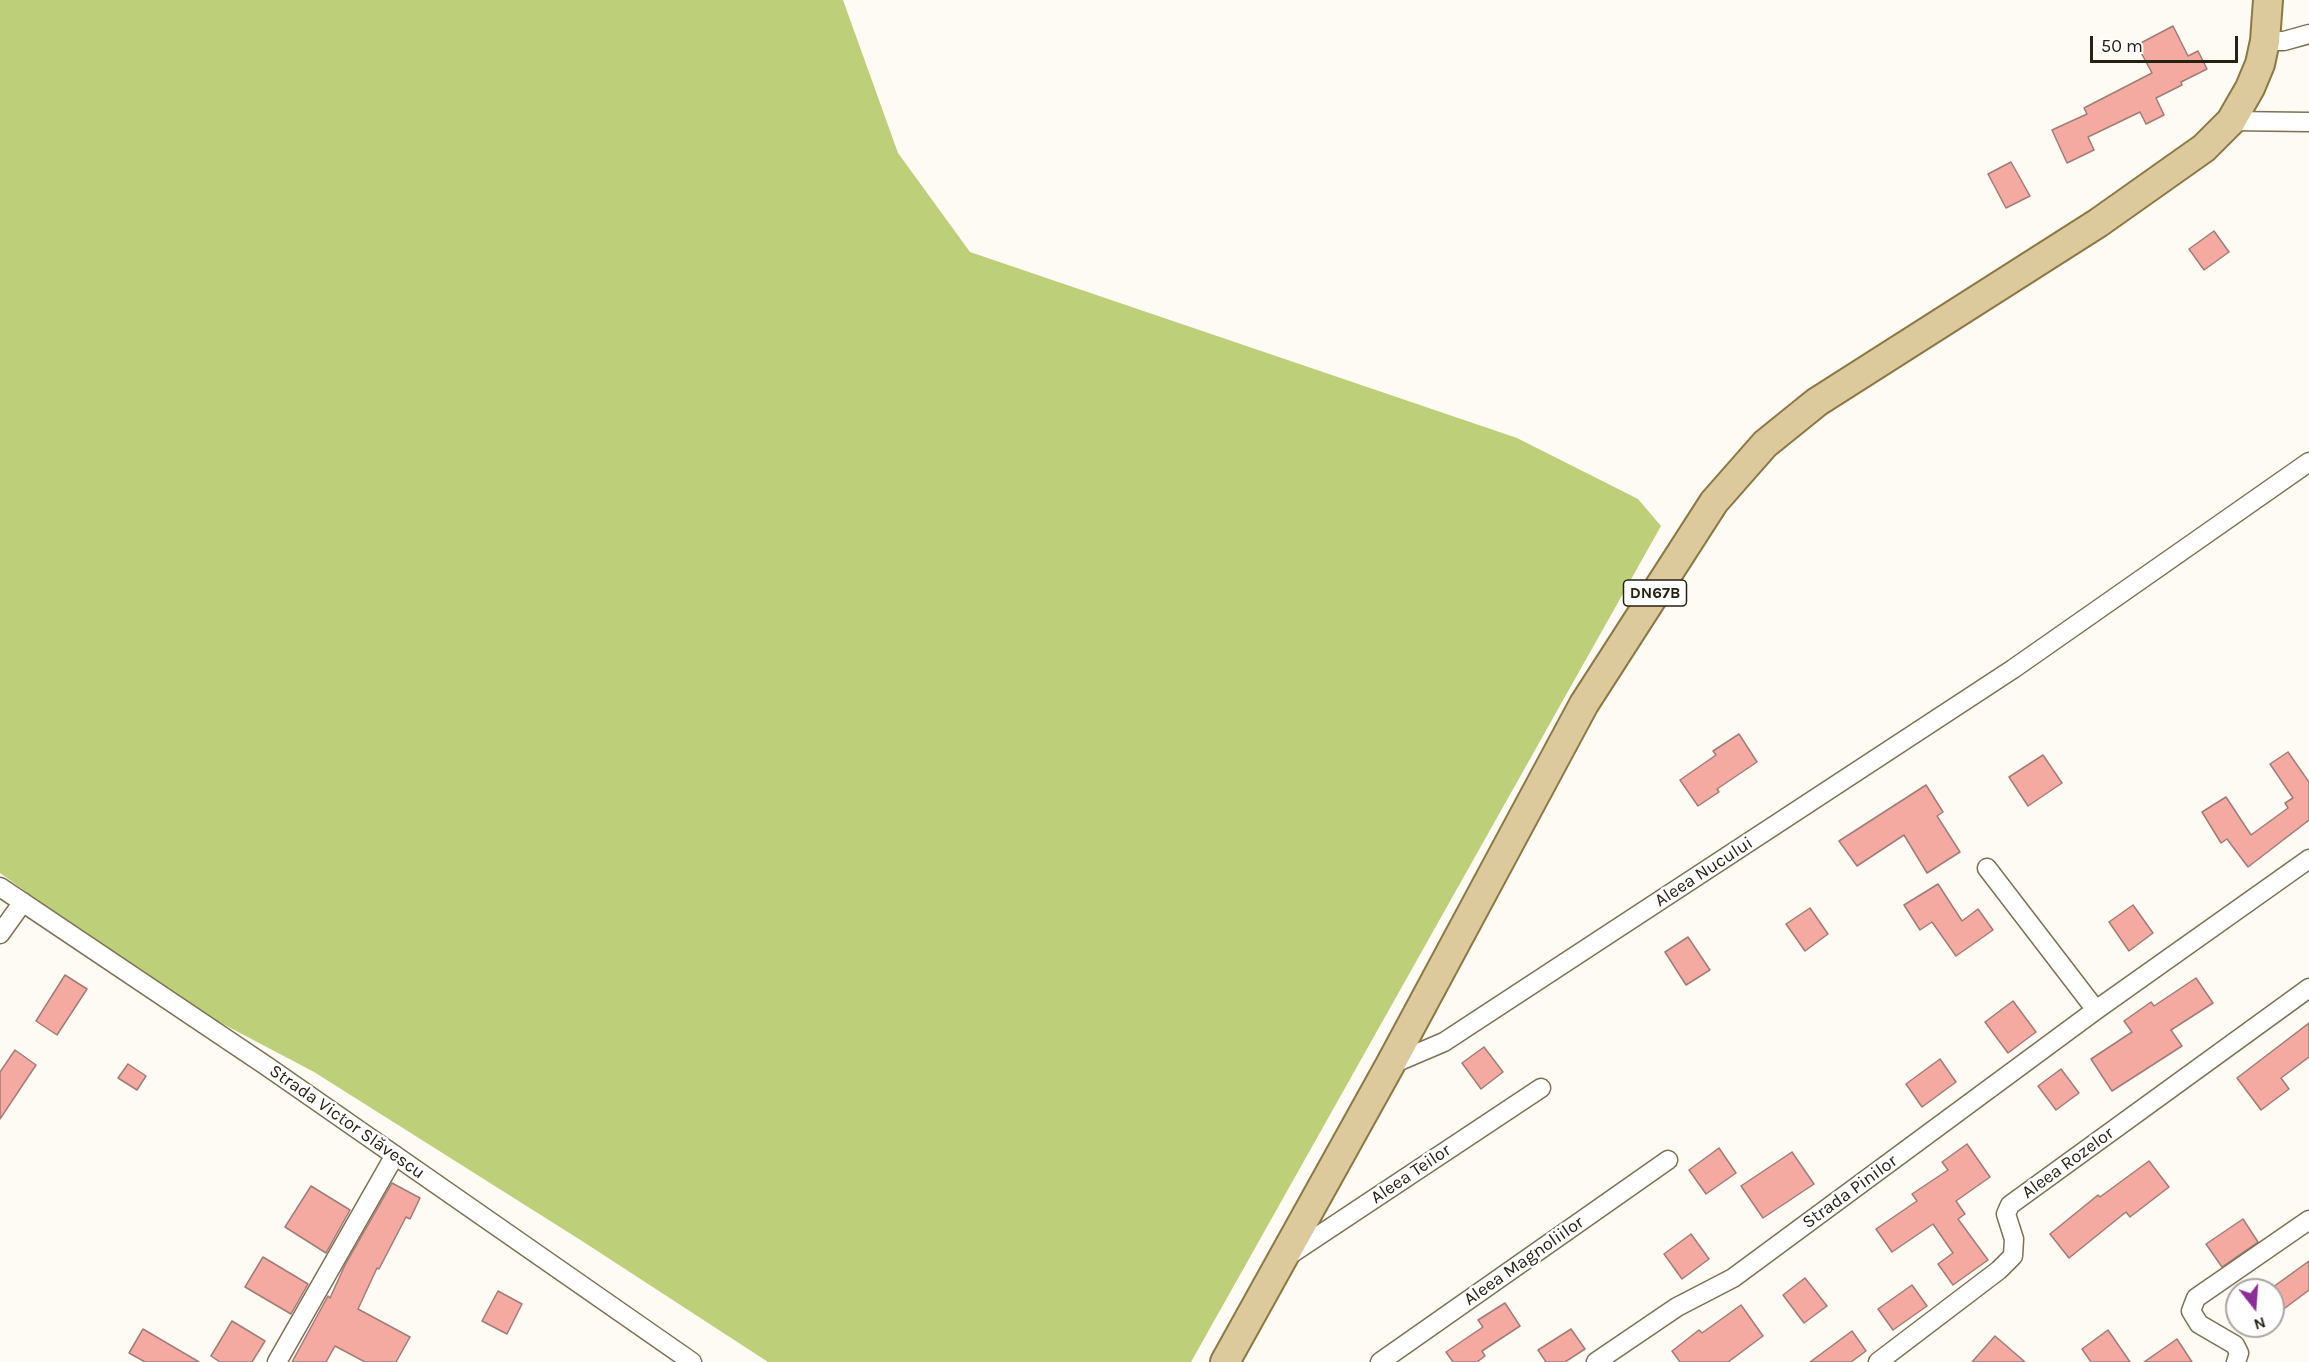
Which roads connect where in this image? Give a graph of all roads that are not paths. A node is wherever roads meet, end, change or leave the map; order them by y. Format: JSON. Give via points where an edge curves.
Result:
{"nodes":[{"id":1,"x":2268,"y":0,"type":"edge"},
{"id":2,"x":2309,"y":34,"type":"edge"},
{"id":3,"x":2265,"y":41,"type":"junction"},
{"id":4,"x":2231,"y":121,"type":"junction"},
{"id":5,"x":2309,"y":122,"type":"edge"},
{"id":6,"x":2309,"y":462,"type":"edge"},
{"id":7,"x":2309,"y":859,"type":"edge"},
{"id":8,"x":1987,"y":868,"type":"dead end"},
{"id":9,"x":0,"y":887,"type":"edge"},
{"id":10,"x":23,"y":902,"type":"junction"},
{"id":11,"x":0,"y":934,"type":"edge"},
{"id":12,"x":2309,"y":988,"type":"edge"},
{"id":13,"x":2096,"y":1010,"type":"junction"},
{"id":14,"x":1390,"y":1065,"type":"junction"},
{"id":15,"x":1540,"y":1088,"type":"dead end"},
{"id":16,"x":395,"y":1155,"type":"junction"},
{"id":17,"x":1668,"y":1160,"type":"dead end"},
{"id":18,"x":2309,"y":1220,"type":"edge"},
{"id":19,"x":1282,"y":1260,"type":"junction"},
{"id":20,"x":1897,"y":1356,"type":"edge"},
{"id":21,"x":277,"y":1362,"type":"edge"},
{"id":22,"x":692,"y":1362,"type":"edge"},
{"id":23,"x":1225,"y":1362,"type":"edge"},
{"id":24,"x":1380,"y":1362,"type":"edge"},
{"id":25,"x":1596,"y":1362,"type":"edge"},
{"id":26,"x":1878,"y":1362,"type":"edge"},
{"id":27,"x":2236,"y":1362,"type":"edge"}],
"edges":[{"from":1,"to":3,"type":"main road","number":"DN67B"},
{"from":2,"to":3,"type":"street"},
{"from":3,"to":4,"type":"main road","number":"DN67B","via":[[2250,88]]},
{"from":4,"to":5,"type":"street"},
{"from":4,"to":14,"type":"main road","number":"DN67B","via":[[2204,148],[2098,223],[1817,402],[1765,444],[1714,502],[1584,704]]},
{"from":6,"to":14,"type":"street","name":"Aleea Nucului","via":[[2013,669],[1444,1042]]},
{"from":7,"to":13,"type":"street","name":"Strada Pinilor"},
{"from":8,"to":13,"type":"street"},
{"from":9,"to":10,"type":"street","name":"Strada Victor Slăvescu"},
{"from":10,"to":11,"type":"street"},
{"from":10,"to":16,"type":"street","name":"Strada Victor Slăvescu"},
{"from":12,"to":20,"type":"street","name":"Aleea Rozelor","via":[[2010,1205],[2006,1214],[2014,1239],[2013,1256]]},
{"from":13,"to":25,"type":"street","name":"Strada Pinilor","via":[[1733,1278],[1677,1307]]},
{"from":14,"to":19,"type":"main road","number":"DN67B"},
{"from":15,"to":19,"type":"street","name":"Aleea Teilor"},
{"from":16,"to":21,"type":"street"},
{"from":16,"to":22,"type":"street","name":"Strada Victor Slăvescu"},
{"from":17,"to":24,"type":"street","name":"Aleea Magnoliilor"},
{"from":18,"to":27,"type":"street","via":[[2196,1298],[2191,1311],[2199,1324],[2235,1345],[2239,1353]]},
{"from":19,"to":23,"type":"main road","number":"DN67B"},
{"from":20,"to":26,"type":"street","name":"Aleea Rozelor"}]}
